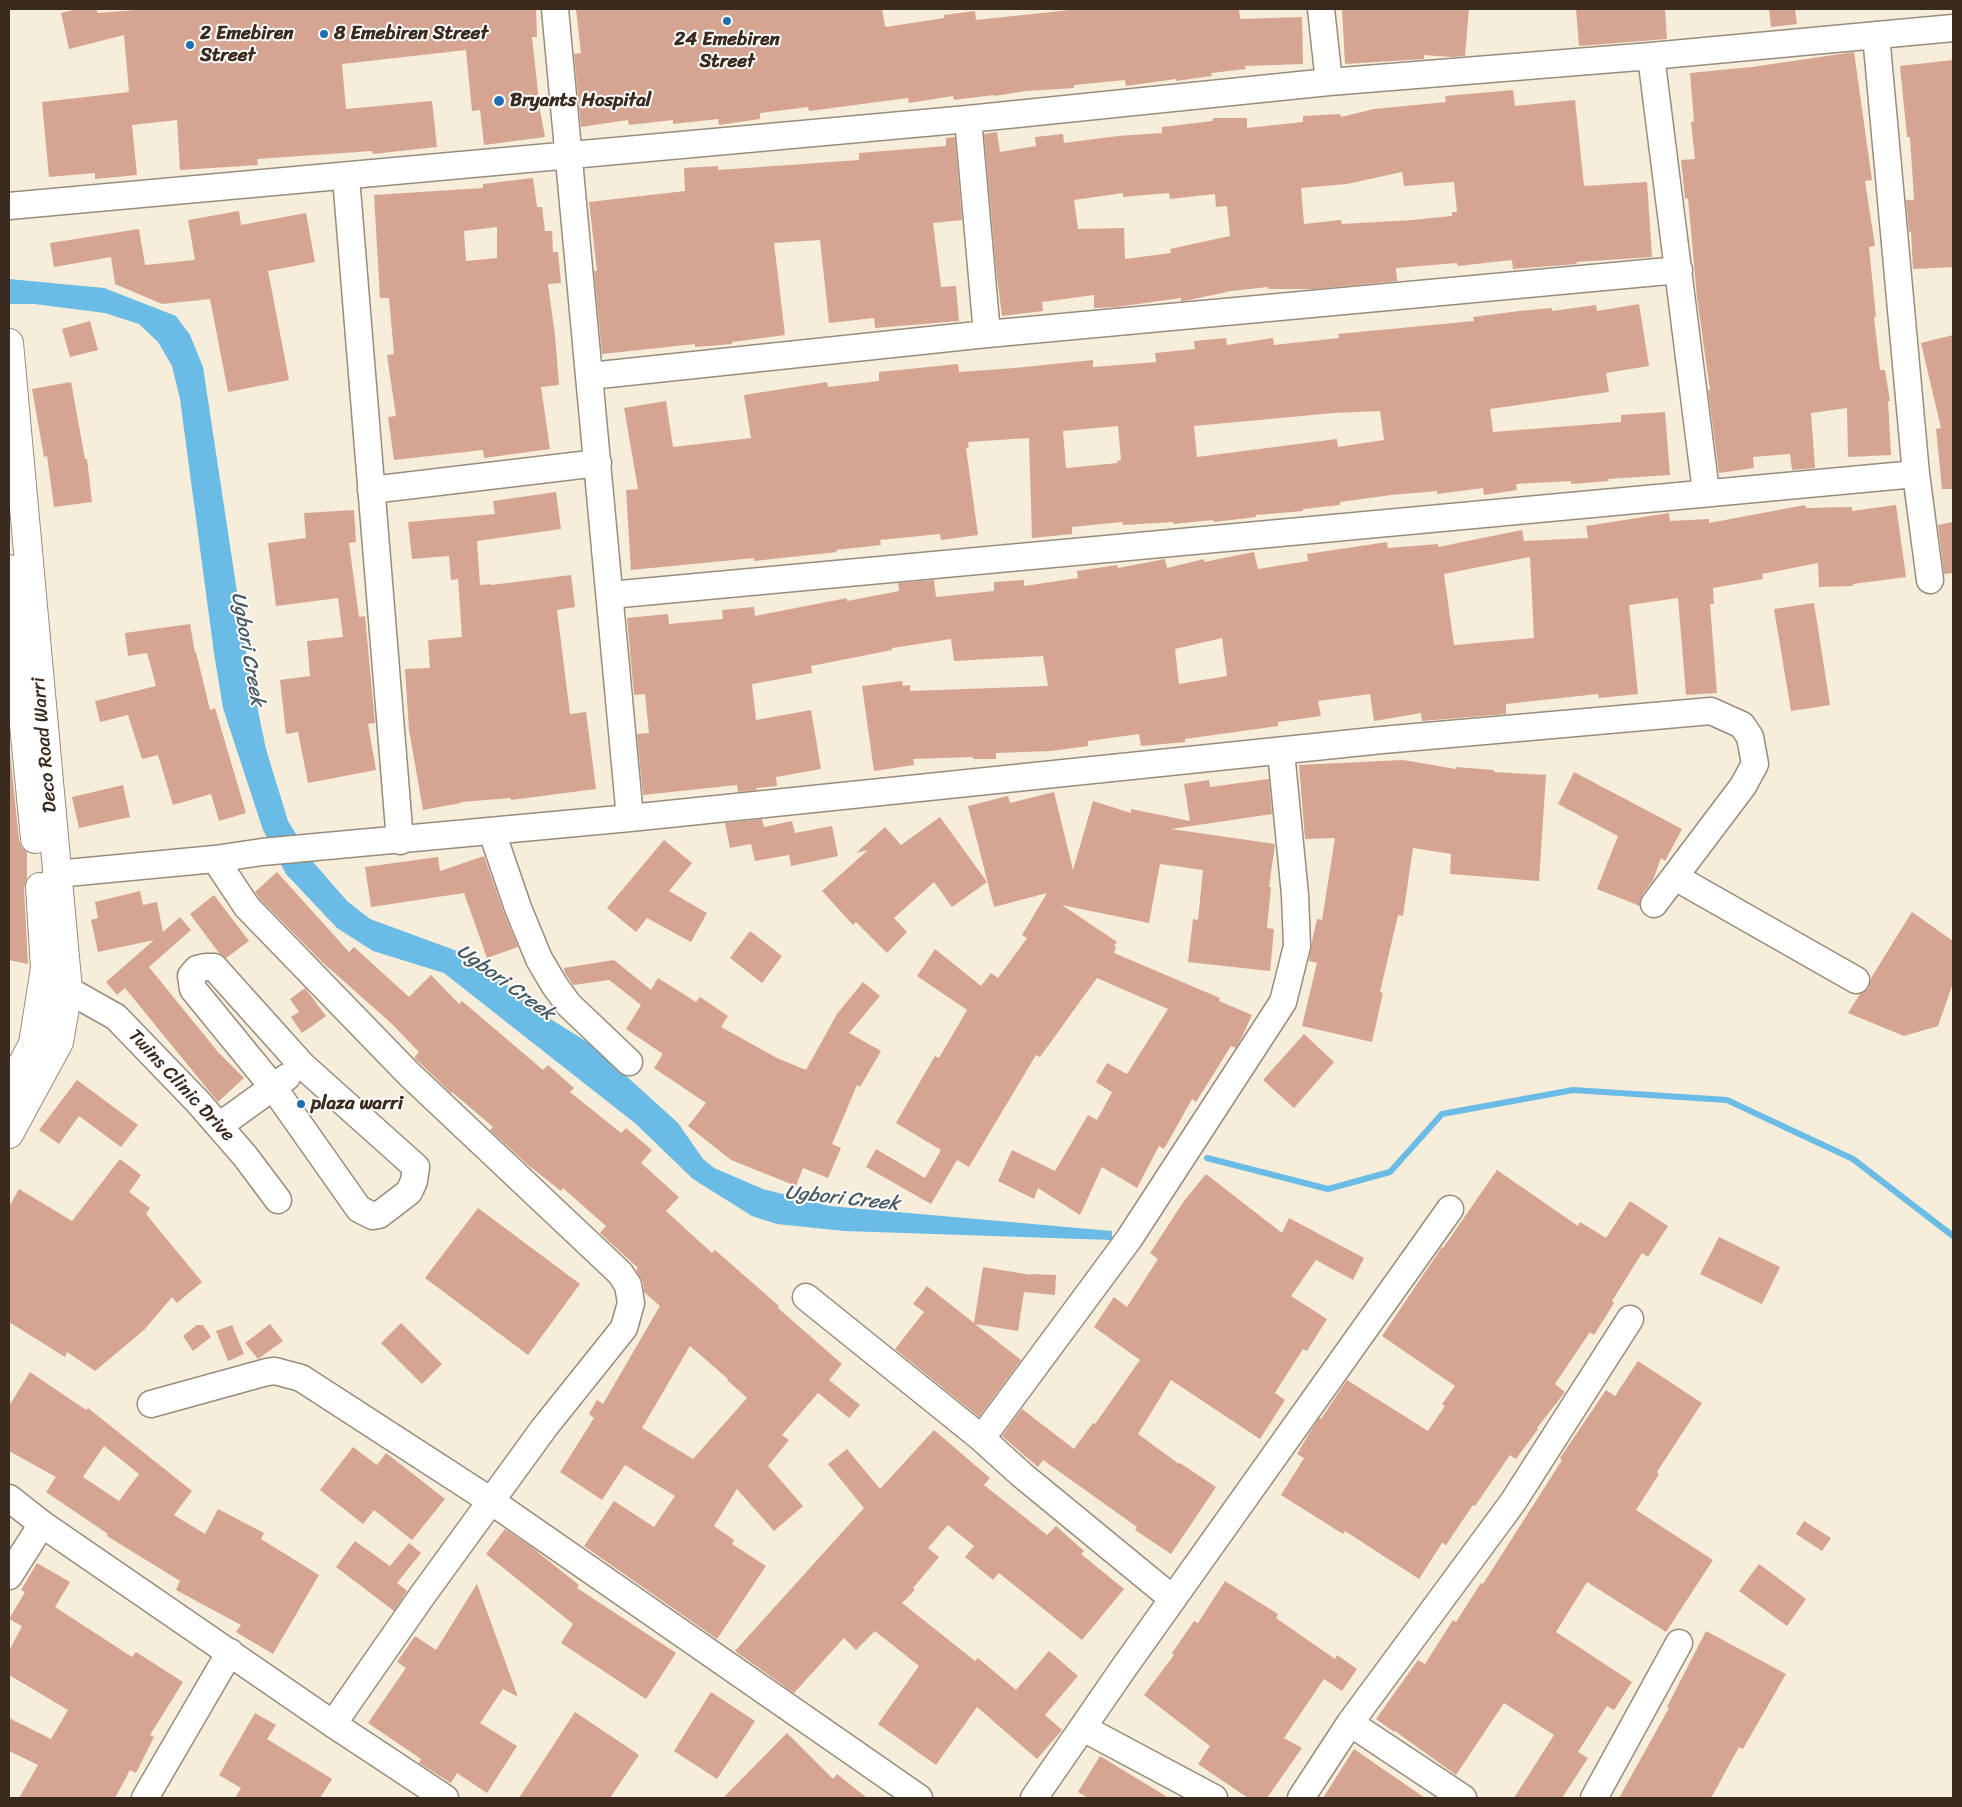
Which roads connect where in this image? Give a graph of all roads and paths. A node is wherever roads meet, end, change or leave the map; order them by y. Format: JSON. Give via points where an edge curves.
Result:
{"nodes":[{"id":1,"x":555,"y":9,"type":"edge"},
{"id":2,"x":1321,"y":9,"type":"edge"},
{"id":3,"x":1953,"y":28,"type":"edge"},
{"id":4,"x":1876,"y":35,"type":"junction"},
{"id":5,"x":1651,"y":56,"type":"junction"},
{"id":6,"x":1329,"y":82,"type":"junction"},
{"id":7,"x":968,"y":119,"type":"junction"},
{"id":8,"x":567,"y":156,"type":"junction"},
{"id":9,"x":346,"y":177,"type":"junction"},
{"id":10,"x":9,"y":206,"type":"edge"},
{"id":11,"x":1679,"y":270,"type":"junction"},
{"id":12,"x":987,"y":334,"type":"junction"},
{"id":13,"x":9,"y":343,"type":"edge"},
{"id":14,"x":590,"y":376,"type":"junction"},
{"id":15,"x":598,"y":463,"type":"junction"},
{"id":16,"x":1916,"y":474,"type":"junction"},
{"id":17,"x":371,"y":490,"type":"junction"},
{"id":18,"x":1706,"y":492,"type":"junction"},
{"id":19,"x":9,"y":569,"type":"edge"},
{"id":20,"x":1930,"y":580,"type":"dead end"},
{"id":21,"x":610,"y":595,"type":"junction"},
{"id":22,"x":1281,"y":752,"type":"junction"},
{"id":23,"x":630,"y":818,"type":"junction"},
{"id":24,"x":492,"y":832,"type":"junction"},
{"id":25,"x":400,"y":841,"type":"junction"},
{"id":26,"x":215,"y":859,"type":"junction"},
{"id":27,"x":56,"y":874,"type":"junction"},
{"id":28,"x":1675,"y":877,"type":"junction"},
{"id":29,"x":1654,"y":904,"type":"dead end"},
{"id":30,"x":1856,"y":980,"type":"dead end"},
{"id":31,"x":68,"y":990,"type":"junction"},
{"id":32,"x":629,"y":1062,"type":"dead end"},
{"id":33,"x":302,"y":1065,"type":"junction"},
{"id":34,"x":273,"y":1087,"type":"junction"},
{"id":35,"x":9,"y":1089,"type":"edge"},
{"id":36,"x":219,"y":1126,"type":"junction"},
{"id":37,"x":9,"y":1134,"type":"edge"},
{"id":38,"x":278,"y":1200,"type":"dead end"},
{"id":39,"x":1450,"y":1209,"type":"dead end"},
{"id":40,"x":806,"y":1297,"type":"dead end"},
{"id":41,"x":1630,"y":1320,"type":"dead end"},
{"id":42,"x":151,"y":1404,"type":"dead end"},
{"id":43,"x":980,"y":1437,"type":"junction"},
{"id":44,"x":9,"y":1498,"type":"edge"},
{"id":45,"x":491,"y":1501,"type":"junction"},
{"id":46,"x":42,"y":1524,"type":"junction"},
{"id":47,"x":9,"y":1576,"type":"edge"},
{"id":48,"x":1173,"y":1599,"type":"junction"},
{"id":49,"x":1679,"y":1643,"type":"dead end"},
{"id":50,"x":230,"y":1652,"type":"junction"},
{"id":51,"x":1350,"y":1723,"type":"junction"},
{"id":52,"x":333,"y":1724,"type":"junction"},
{"id":53,"x":1083,"y":1728,"type":"junction"},
{"id":54,"x":433,"y":1795,"type":"edge"},
{"id":55,"x":145,"y":1798,"type":"edge"},
{"id":56,"x":919,"y":1798,"type":"edge"},
{"id":57,"x":1034,"y":1798,"type":"edge"},
{"id":58,"x":1214,"y":1798,"type":"edge"},
{"id":59,"x":1301,"y":1798,"type":"edge"},
{"id":60,"x":1463,"y":1798,"type":"edge"},
{"id":61,"x":1594,"y":1798,"type":"edge"}],
"edges":[{"from":1,"to":8,"type":"street"},
{"from":2,"to":6,"type":"street"},
{"from":3,"to":4,"type":"street"},
{"from":4,"to":5,"type":"street"},
{"from":4,"to":16,"type":"street"},
{"from":5,"to":6,"type":"street"},
{"from":5,"to":11,"type":"street"},
{"from":6,"to":7,"type":"street"},
{"from":7,"to":8,"type":"street"},
{"from":7,"to":12,"type":"street"},
{"from":8,"to":9,"type":"street"},
{"from":8,"to":14,"type":"street"},
{"from":9,"to":10,"type":"street"},
{"from":9,"to":17,"type":"street"},
{"from":11,"to":12,"type":"street"},
{"from":11,"to":18,"type":"street"},
{"from":12,"to":14,"type":"street"},
{"from":13,"to":27,"type":"main road","name":"Deco Road Warri"},
{"from":14,"to":15,"type":"street"},
{"from":15,"to":17,"type":"street"},
{"from":15,"to":21,"type":"street"},
{"from":16,"to":18,"type":"street"},
{"from":16,"to":20,"type":"street"},
{"from":17,"to":25,"type":"street"},
{"from":18,"to":21,"type":"street"},
{"from":19,"to":35,"type":"main road","name":"Deco Road Warri","via":[[39,875],[44,968],[33,1044]]},
{"from":21,"to":23,"type":"street"},
{"from":22,"to":23,"type":"street"},
{"from":22,"to":28,"type":"street","via":[[1710,711],[1742,725],[1750,737],[1755,764],[1744,786]]},
{"from":22,"to":43,"type":"street","via":[[1297,946],[1283,1002],[1129,1240]]},
{"from":23,"to":24,"type":"street"},
{"from":24,"to":25,"type":"street"},
{"from":24,"to":32,"type":"street","via":[[518,908],[539,959],[555,986],[569,1005]]},
{"from":25,"to":26,"type":"street"},
{"from":26,"to":27,"type":"street"},
{"from":26,"to":45,"type":"street","via":[[247,907],[409,1074],[620,1273],[628,1285],[631,1303],[624,1328]]},
{"from":27,"to":31,"type":"main road","name":"Deco Road Warri"},
{"from":28,"to":29,"type":"street"},
{"from":28,"to":30,"type":"street"},
{"from":31,"to":36,"type":"street","name":"Twins Clinic Drive","via":[[116,1017]]},
{"from":31,"to":37,"type":"main road","name":"Deco Road Warri","via":[[59,1042]]},
{"from":33,"to":34,"type":"street"},
{"from":33,"to":34,"type":"street","via":[[214,967],[197,969],[191,976],[193,989]]},
{"from":33,"to":34,"type":"street","via":[[416,1167],[409,1192],[379,1215],[373,1216],[359,1209]]},
{"from":34,"to":36,"type":"street"},
{"from":36,"to":38,"type":"street","name":"Twins Clinic Drive"},
{"from":39,"to":48,"type":"street"},
{"from":40,"to":43,"type":"street"},
{"from":41,"to":51,"type":"street","via":[[1513,1502]]},
{"from":42,"to":45,"type":"street","via":[[266,1372],[287,1373],[301,1378]]},
{"from":43,"to":48,"type":"street"},
{"from":44,"to":46,"type":"street"},
{"from":45,"to":52,"type":"street"},
{"from":45,"to":56,"type":"street"},
{"from":46,"to":47,"type":"street"},
{"from":46,"to":50,"type":"street"},
{"from":48,"to":53,"type":"street"},
{"from":49,"to":61,"type":"street"},
{"from":50,"to":52,"type":"street"},
{"from":50,"to":55,"type":"street"},
{"from":51,"to":59,"type":"street"},
{"from":51,"to":60,"type":"street"},
{"from":52,"to":54,"type":"street"},
{"from":53,"to":57,"type":"street"},
{"from":53,"to":58,"type":"street"}]}
